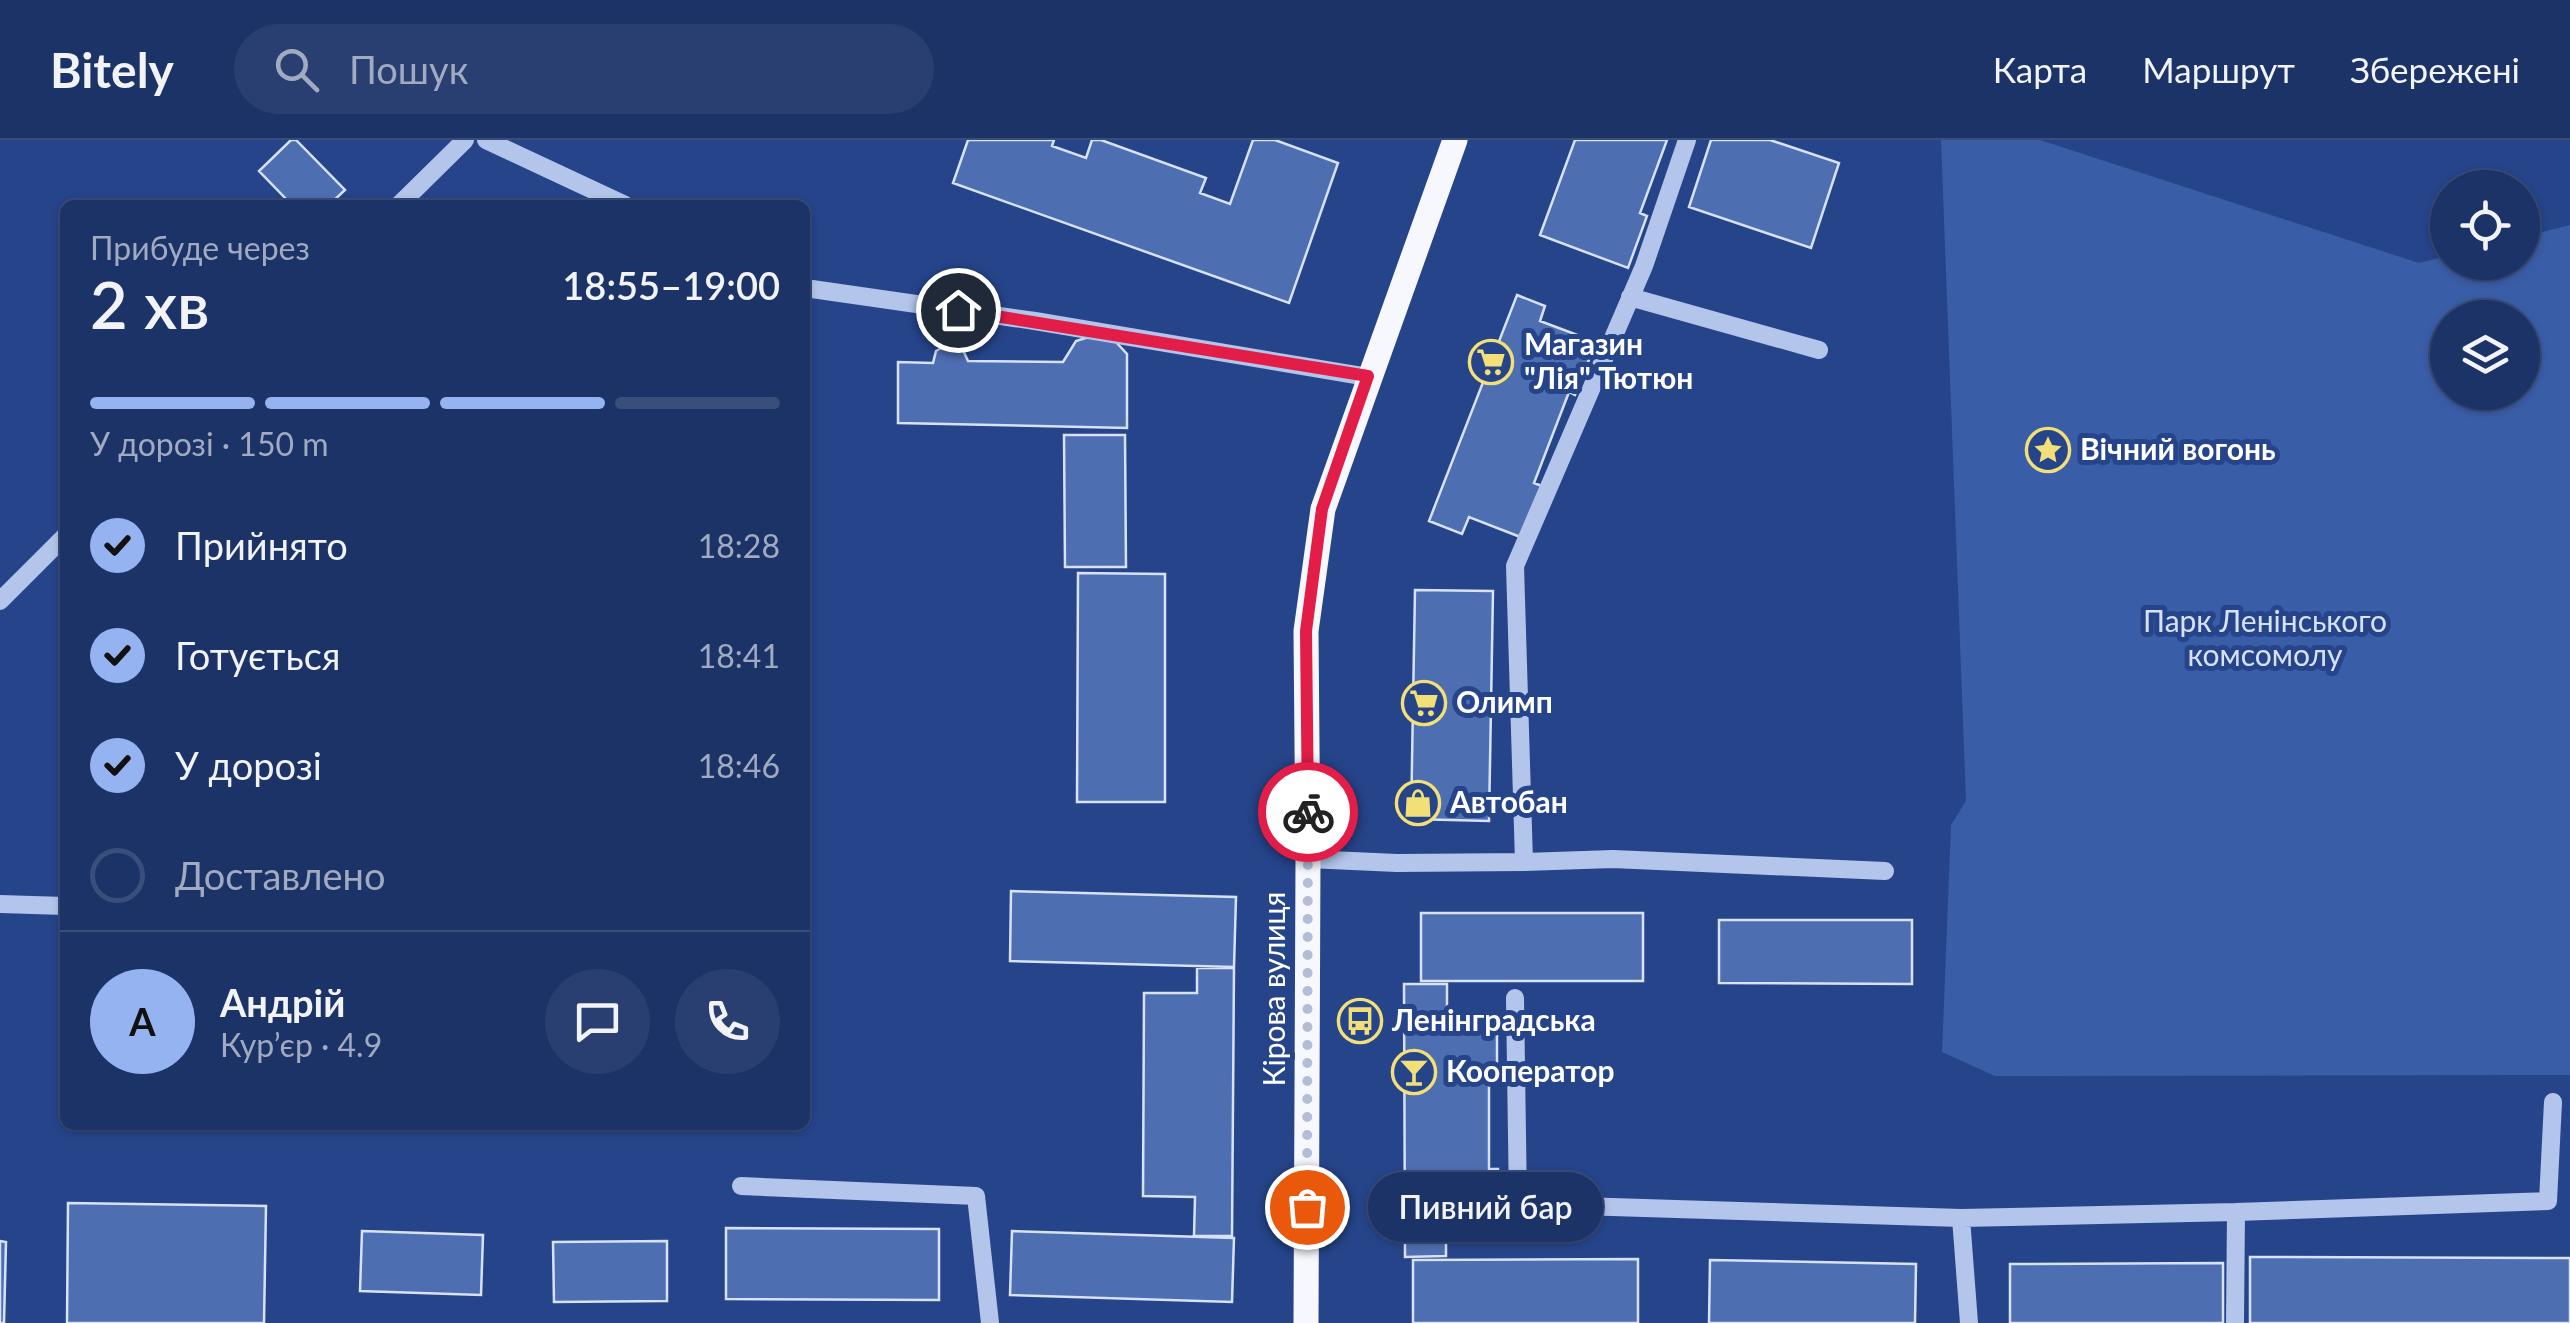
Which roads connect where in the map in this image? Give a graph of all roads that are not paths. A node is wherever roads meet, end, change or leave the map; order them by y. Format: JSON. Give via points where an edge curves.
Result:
{"nodes":[{"id":1,"x":465,"y":140,"type":"edge"},
{"id":2,"x":486,"y":140,"type":"edge"},
{"id":3,"x":1455,"y":140,"type":"edge"},
{"id":4,"x":1687,"y":140,"type":"edge"},
{"id":5,"x":405,"y":200,"type":"edge"},
{"id":6,"x":614,"y":200,"type":"edge"},
{"id":7,"x":810,"y":289,"type":"edge"},
{"id":8,"x":1630,"y":298,"type":"junction"},
{"id":9,"x":1819,"y":350,"type":"dead end"},
{"id":10,"x":1368,"y":376,"type":"junction"},
{"id":11,"x":60,"y":541,"type":"edge"},
{"id":12,"x":0,"y":600,"type":"edge"},
{"id":13,"x":1308,"y":859,"type":"junction"},
{"id":14,"x":1524,"y":862,"type":"junction"},
{"id":15,"x":1884,"y":870,"type":"dead end"},
{"id":16,"x":0,"y":904,"type":"edge"},
{"id":17,"x":60,"y":906,"type":"edge"},
{"id":18,"x":1515,"y":998,"type":"dead end"},
{"id":19,"x":2553,"y":1102,"type":"dead end"},
{"id":20,"x":741,"y":1186,"type":"dead end"},
{"id":21,"x":2236,"y":1212,"type":"junction"},
{"id":22,"x":1961,"y":1218,"type":"junction"},
{"id":23,"x":990,"y":1323,"type":"edge"},
{"id":24,"x":1306,"y":1323,"type":"edge"},
{"id":25,"x":1968,"y":1323,"type":"edge"},
{"id":26,"x":2235,"y":1323,"type":"edge"}],
"edges":[{"from":1,"to":5,"type":"street"},
{"from":2,"to":6,"type":"street"},
{"from":3,"to":10,"type":"main road","name":"Кірова вулиця"},
{"from":4,"to":8,"type":"street"},
{"from":7,"to":10,"type":"street"},
{"from":8,"to":9,"type":"street"},
{"from":8,"to":14,"type":"street","via":[[1515,566]]},
{"from":10,"to":13,"type":"main road","name":"Кірова вулиця","via":[[1322,509],[1306,631]]},
{"from":11,"to":12,"type":"street"},
{"from":13,"to":14,"type":"street"},
{"from":13,"to":24,"type":"main road","name":"Кірова вулиця"},
{"from":14,"to":15,"type":"street"},
{"from":16,"to":17,"type":"street"},
{"from":18,"to":22,"type":"street","via":[[1518,1204]]},
{"from":19,"to":21,"type":"street","via":[[2548,1201]]},
{"from":20,"to":23,"type":"street","via":[[976,1196]]},
{"from":21,"to":22,"type":"street"},
{"from":21,"to":26,"type":"street"},
{"from":22,"to":25,"type":"street"}]}
